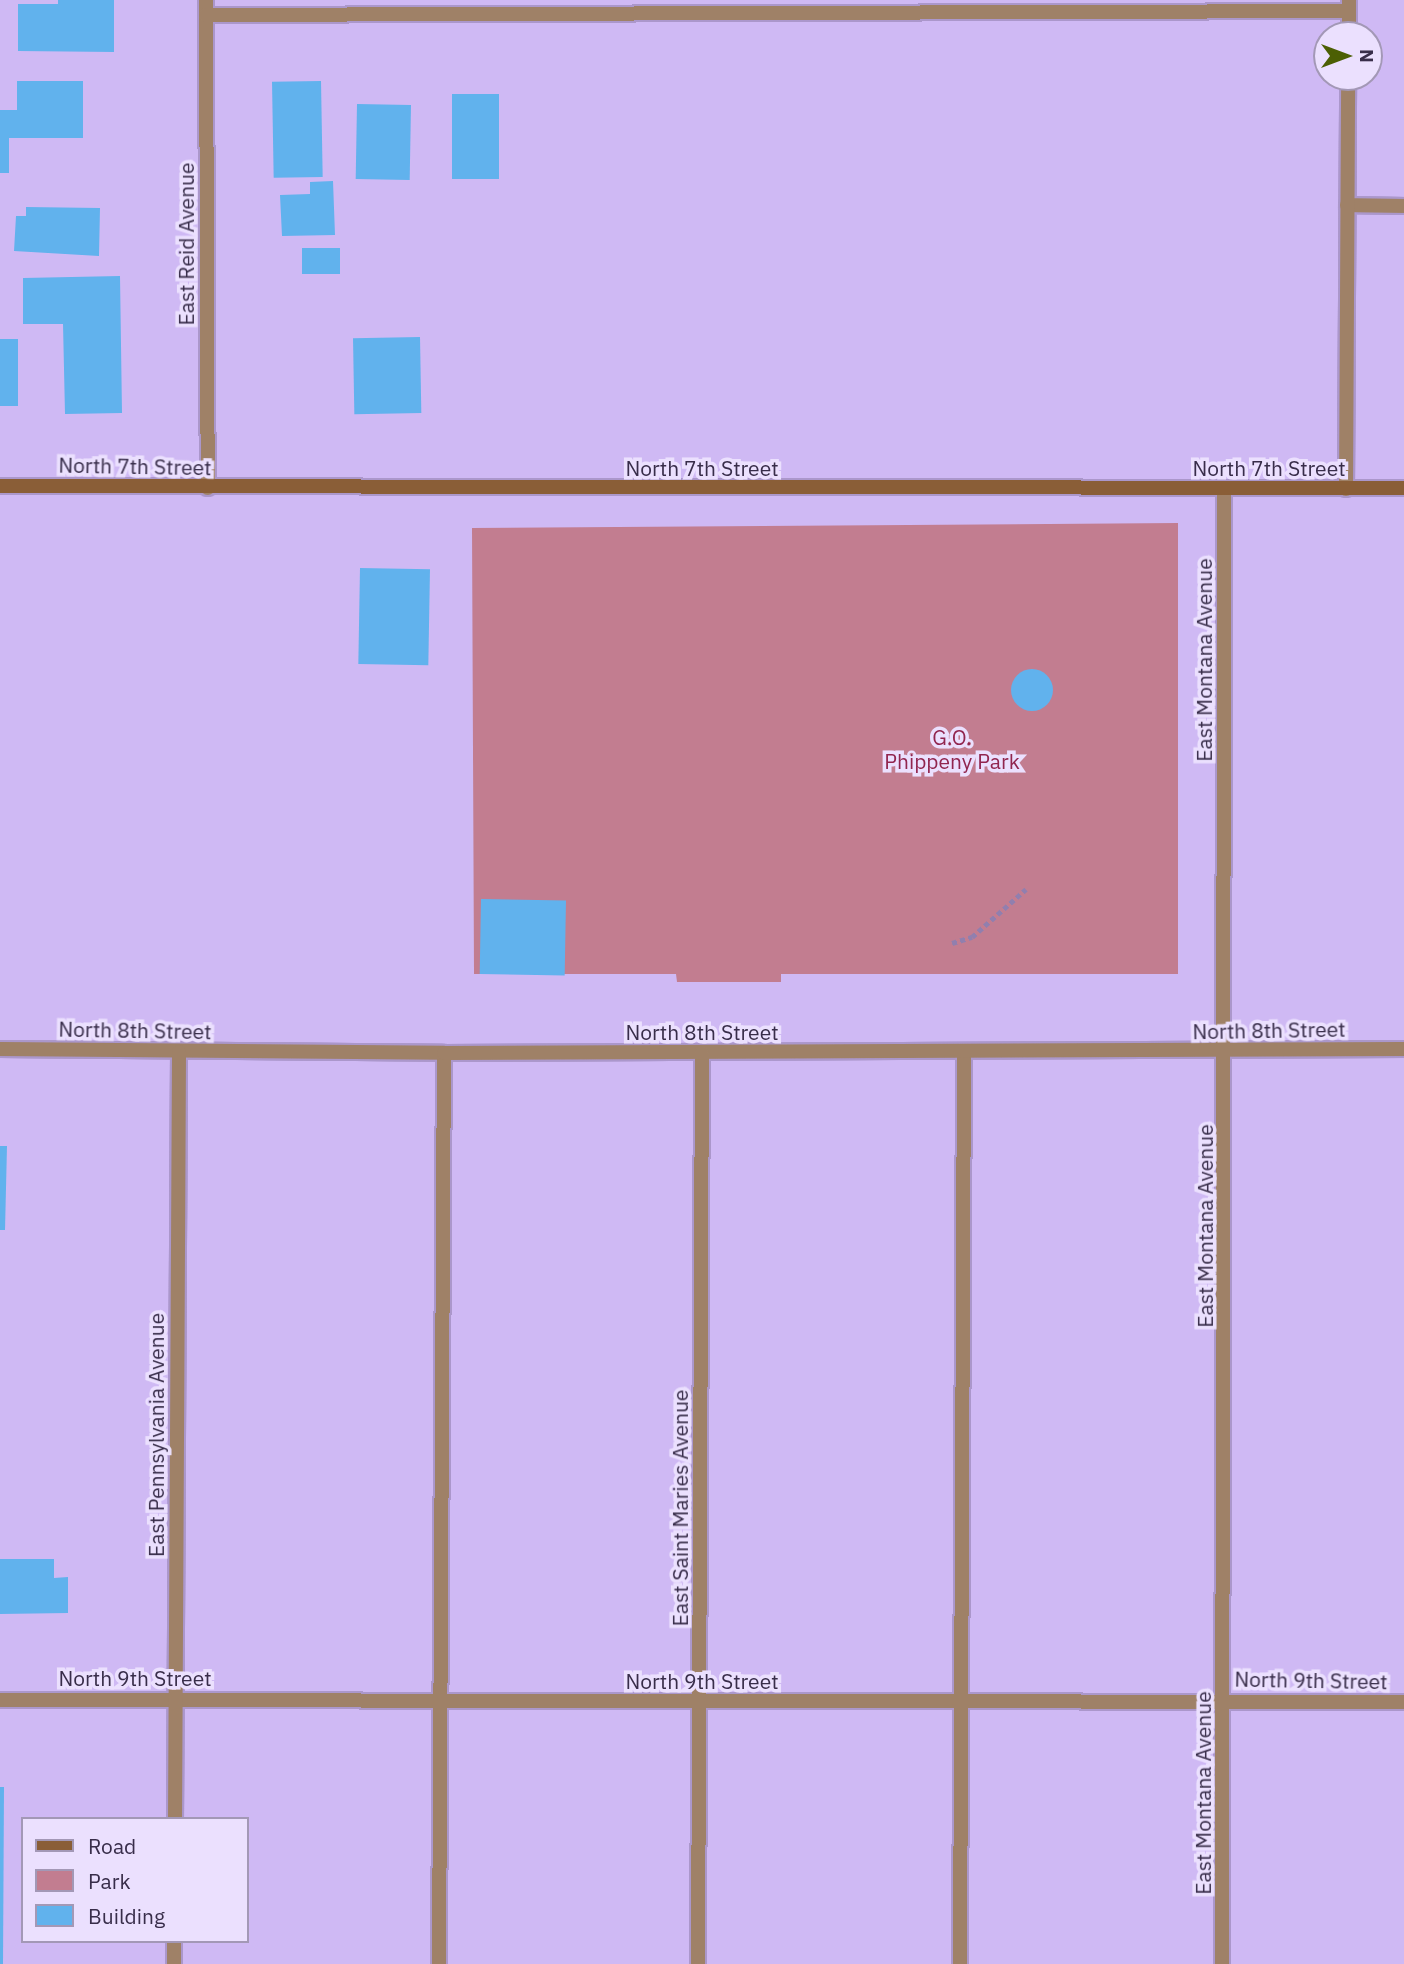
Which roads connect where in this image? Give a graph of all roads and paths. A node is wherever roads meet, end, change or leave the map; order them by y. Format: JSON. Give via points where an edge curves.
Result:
{"nodes":[{"id":1,"x":206,"y":0,"type":"edge"},
{"id":2,"x":1349,"y":5,"type":"edge"},
{"id":3,"x":206,"y":15,"type":"junction"},
{"id":4,"x":1348,"y":91,"type":"edge"},
{"id":5,"x":1348,"y":205,"type":"junction"},
{"id":6,"x":1404,"y":206,"type":"edge"},
{"id":7,"x":0,"y":486,"type":"edge"},
{"id":8,"x":208,"y":488,"type":"junction"},
{"id":9,"x":1404,"y":488,"type":"edge"},
{"id":10,"x":1224,"y":489,"type":"junction"},
{"id":11,"x":1346,"y":489,"type":"junction"},
{"id":12,"x":1026,"y":889,"type":"dead end"},
{"id":13,"x":952,"y":943,"type":"dead end"},
{"id":14,"x":0,"y":1049,"type":"edge"},
{"id":15,"x":1404,"y":1049,"type":"edge"},
{"id":16,"x":1227,"y":1051,"type":"junction"},
{"id":17,"x":179,"y":1052,"type":"junction"},
{"id":18,"x":702,"y":1053,"type":"junction"},
{"id":19,"x":964,"y":1053,"type":"junction"},
{"id":20,"x":444,"y":1054,"type":"junction"},
{"id":21,"x":176,"y":1698,"type":"junction"},
{"id":22,"x":1225,"y":1699,"type":"junction"},
{"id":23,"x":0,"y":1700,"type":"edge"},
{"id":24,"x":440,"y":1700,"type":"junction"},
{"id":25,"x":963,"y":1701,"type":"junction"},
{"id":26,"x":1404,"y":1702,"type":"edge"},
{"id":27,"x":700,"y":1703,"type":"junction"},
{"id":28,"x":175,"y":1817,"type":"edge"},
{"id":29,"x":174,"y":1943,"type":"edge"},
{"id":30,"x":174,"y":1964,"type":"edge"},
{"id":31,"x":439,"y":1964,"type":"edge"},
{"id":32,"x":698,"y":1964,"type":"edge"},
{"id":33,"x":960,"y":1964,"type":"edge"},
{"id":34,"x":1223,"y":1964,"type":"edge"}],
"edges":[{"from":1,"to":3,"type":"street","name":"East Reid Avenue"},
{"from":2,"to":3,"type":"street"},
{"from":3,"to":8,"type":"street","name":"East Reid Avenue"},
{"from":4,"to":5,"type":"street"},
{"from":5,"to":6,"type":"street"},
{"from":5,"to":11,"type":"street"},
{"from":7,"to":8,"type":"street","name":"North 7th Street"},
{"from":8,"to":10,"type":"street","name":"North 7th Street"},
{"from":9,"to":11,"type":"street","name":"North 7th Street"},
{"from":10,"to":11,"type":"street","name":"North 7th Street"},
{"from":10,"to":16,"type":"street","name":"East Montana Avenue"},
{"from":12,"to":13,"type":"path","via":[[972,937]]},
{"from":14,"to":17,"type":"street","name":"North 8th Street"},
{"from":15,"to":16,"type":"street","name":"North 8th Street"},
{"from":16,"to":19,"type":"street","name":"North 8th Street"},
{"from":16,"to":22,"type":"street","name":"East Montana Avenue"},
{"from":17,"to":20,"type":"street","name":"North 8th Street"},
{"from":17,"to":21,"type":"street","name":"East Pennsylvania Avenue"},
{"from":18,"to":19,"type":"street","name":"North 8th Street"},
{"from":18,"to":20,"type":"street","name":"North 8th Street"},
{"from":18,"to":27,"type":"street","name":"East Saint Maries Avenue"},
{"from":19,"to":25,"type":"street"},
{"from":20,"to":24,"type":"street"},
{"from":21,"to":23,"type":"street","name":"North 9th Street"},
{"from":21,"to":24,"type":"street","name":"North 9th Street"},
{"from":21,"to":28,"type":"street","name":"East Pennsylvania Avenue"},
{"from":22,"to":25,"type":"street","name":"North 9th Street"},
{"from":22,"to":26,"type":"street","name":"North 9th Street"},
{"from":22,"to":34,"type":"street","name":"East Montana Avenue"},
{"from":24,"to":27,"type":"street","name":"North 9th Street"},
{"from":24,"to":31,"type":"street"},
{"from":25,"to":27,"type":"street","name":"North 9th Street"},
{"from":25,"to":33,"type":"street"},
{"from":27,"to":32,"type":"street","name":"East Saint Maries Avenue"},
{"from":29,"to":30,"type":"street"}]}
